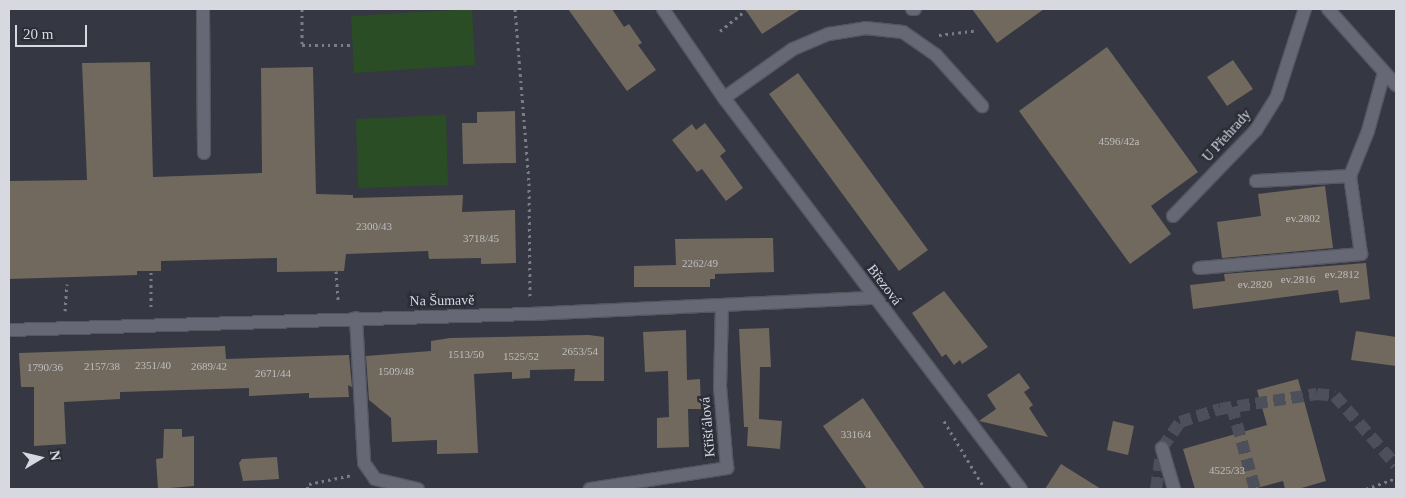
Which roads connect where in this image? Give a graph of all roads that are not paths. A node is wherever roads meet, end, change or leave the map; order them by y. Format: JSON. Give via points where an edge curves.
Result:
{"nodes":[{"id":1,"x":203,"y":9,"type":"edge"},
{"id":2,"x":663,"y":9,"type":"edge"},
{"id":3,"x":1304,"y":9,"type":"edge"},
{"id":4,"x":1328,"y":9,"type":"edge"},
{"id":5,"x":1384,"y":73,"type":"junction"},
{"id":6,"x":1396,"y":85,"type":"edge"},
{"id":7,"x":724,"y":98,"type":"junction"},
{"id":8,"x":982,"y":106,"type":"dead end"},
{"id":9,"x":204,"y":153,"type":"dead end"},
{"id":10,"x":1350,"y":176,"type":"junction"},
{"id":11,"x":1256,"y":182,"type":"dead end"},
{"id":12,"x":1173,"y":216,"type":"dead end"},
{"id":13,"x":1200,"y":268,"type":"dead end"},
{"id":14,"x":875,"y":298,"type":"junction"},
{"id":15,"x":722,"y":305,"type":"junction"},
{"id":16,"x":356,"y":318,"type":"junction"},
{"id":17,"x":9,"y":330,"type":"edge"},
{"id":18,"x":1162,"y":448,"type":"dead end"},
{"id":19,"x":418,"y":489,"type":"edge"},
{"id":20,"x":590,"y":489,"type":"edge"},
{"id":21,"x":1021,"y":489,"type":"edge"},
{"id":22,"x":1174,"y":489,"type":"edge"}],
"edges":[{"from":1,"to":9,"type":"street"},
{"from":2,"to":7,"type":"street","name":"Březová"},
{"from":3,"to":12,"type":"street","name":"U Přehrady","via":[[1278,96],[1256,130]]},
{"from":4,"to":5,"type":"street"},
{"from":5,"to":6,"type":"street"},
{"from":5,"to":10,"type":"street","via":[[1368,131]]},
{"from":7,"to":8,"type":"street","via":[[793,49],[829,34],[864,28],[903,32],[936,55]]},
{"from":7,"to":14,"type":"street","name":"Březová"},
{"from":10,"to":11,"type":"street"},
{"from":10,"to":13,"type":"street","via":[[1360,254]]},
{"from":14,"to":15,"type":"street","name":"Na Šumavě"},
{"from":14,"to":21,"type":"street","name":"Březová"},
{"from":15,"to":16,"type":"street","name":"Na Šumavě"},
{"from":15,"to":20,"type":"street","name":"Křišťálová","via":[[720,387],[727,468]]},
{"from":16,"to":17,"type":"street","name":"Na Šumavě"},
{"from":16,"to":19,"type":"street","via":[[364,463],[375,479]]},
{"from":18,"to":22,"type":"street"}]}
